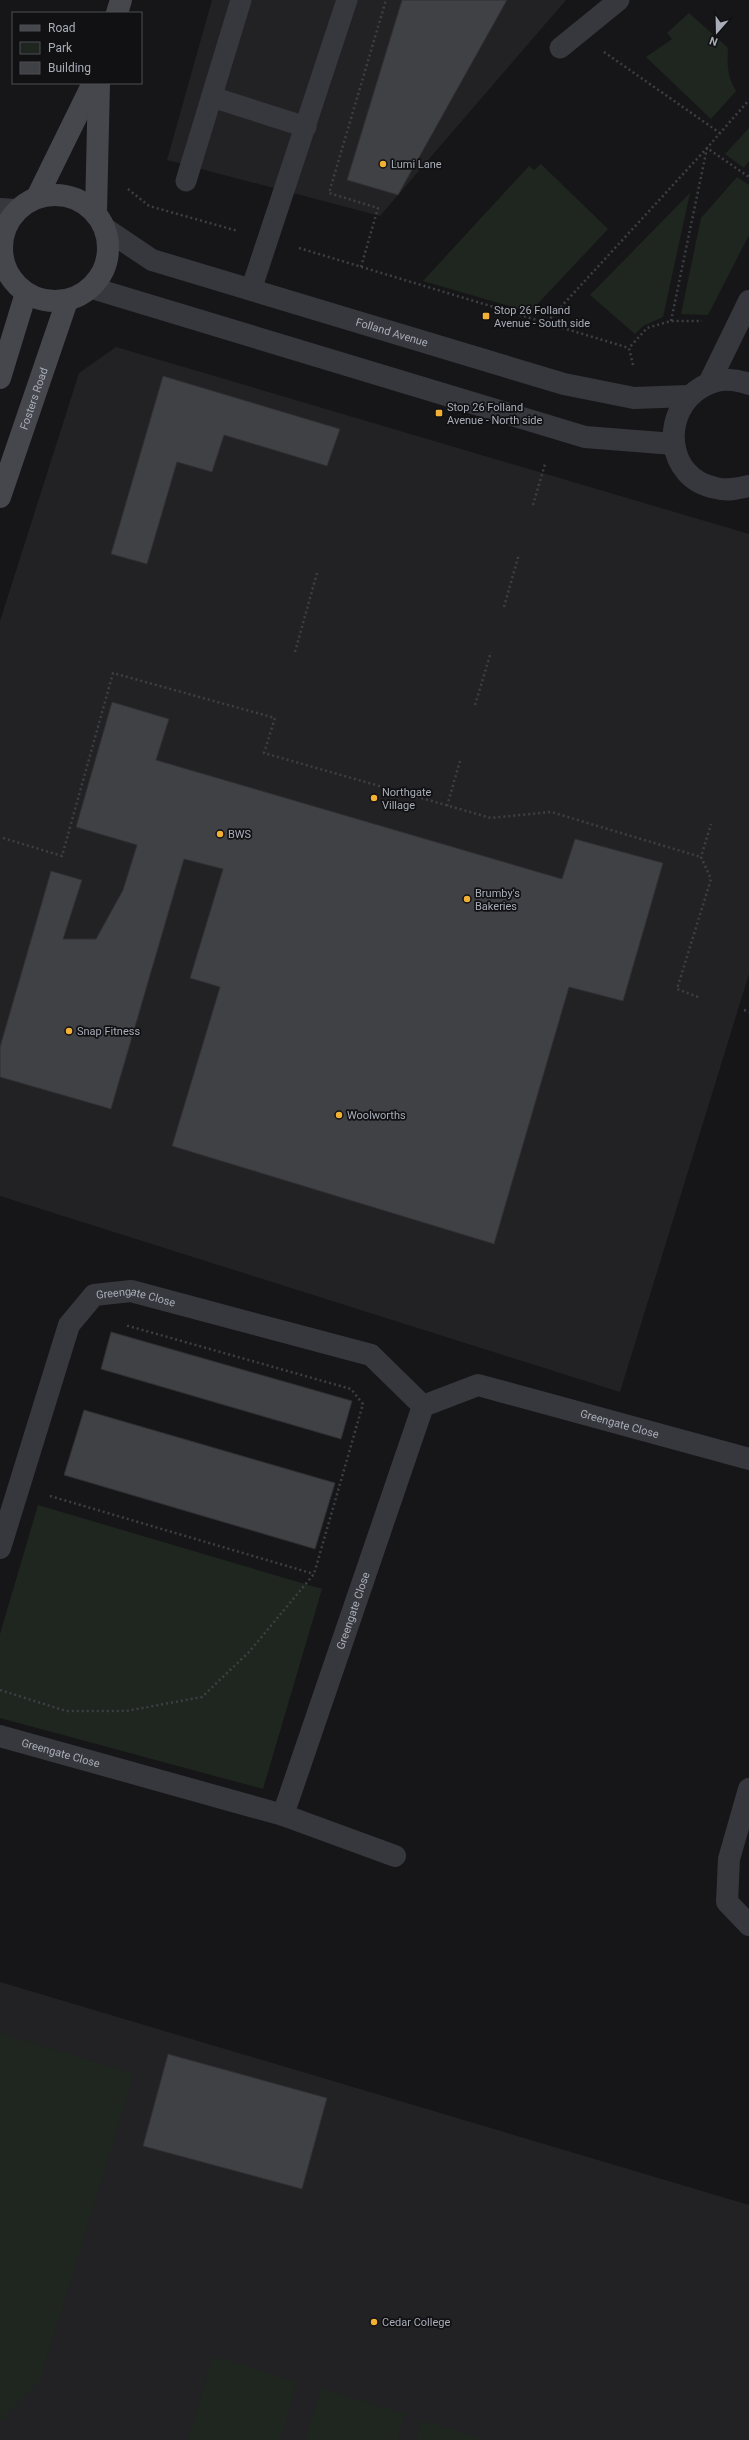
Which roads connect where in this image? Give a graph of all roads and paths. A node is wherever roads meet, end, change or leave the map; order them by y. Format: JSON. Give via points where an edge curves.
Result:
{"nodes":[{"id":1,"x":121,"y":0,"type":"edge"},
{"id":2,"x":241,"y":0,"type":"edge"},
{"id":3,"x":347,"y":0,"type":"edge"},
{"id":4,"x":386,"y":0,"type":"edge"},
{"id":5,"x":619,"y":0,"type":"edge"},
{"id":6,"x":117,"y":12,"type":"edge"},
{"id":7,"x":578,"y":33,"type":"junction"},
{"id":8,"x":560,"y":48,"type":"dead end"},
{"id":9,"x":93,"y":84,"type":"edge"},
{"id":10,"x":99,"y":84,"type":"edge"},
{"id":11,"x":212,"y":98,"type":"junction"},
{"id":12,"x":749,"y":100,"type":"edge"},
{"id":13,"x":306,"y":127,"type":"junction"},
{"id":14,"x":720,"y":133,"type":"junction"},
{"id":15,"x":707,"y":148,"type":"junction"},
{"id":16,"x":749,"y":177,"type":"edge"},
{"id":17,"x":186,"y":181,"type":"dead end"},
{"id":18,"x":127,"y":188,"type":"dead end"},
{"id":19,"x":37,"y":197,"type":"junction"},
{"id":20,"x":8,"y":210,"type":"edge"},
{"id":21,"x":101,"y":220,"type":"junction"},
{"id":22,"x":268,"y":239,"type":"junction"},
{"id":23,"x":1,"y":259,"type":"edge"},
{"id":24,"x":361,"y":267,"type":"junction"},
{"id":25,"x":92,"y":288,"type":"junction"},
{"id":26,"x":251,"y":290,"type":"junction"},
{"id":27,"x":26,"y":293,"type":"junction"},
{"id":28,"x":67,"y":300,"type":"junction"},
{"id":29,"x":749,"y":301,"type":"edge"},
{"id":30,"x":671,"y":321,"type":"junction"},
{"id":31,"x":704,"y":321,"type":"dead end"},
{"id":32,"x":547,"y":322,"type":"junction"},
{"id":33,"x":629,"y":348,"type":"junction"},
{"id":34,"x":636,"y":370,"type":"dead end"},
{"id":35,"x":0,"y":378,"type":"edge"},
{"id":36,"x":709,"y":383,"type":"junction"},
{"id":37,"x":749,"y":384,"type":"edge"},
{"id":38,"x":689,"y":396,"type":"junction"},
{"id":39,"x":674,"y":444,"type":"junction"},
{"id":40,"x":545,"y":464,"type":"dead end"},
{"id":41,"x":749,"y":486,"type":"edge"},
{"id":42,"x":0,"y":497,"type":"edge"},
{"id":43,"x":533,"y":505,"type":"dead end"},
{"id":44,"x":519,"y":554,"type":"dead end"},
{"id":45,"x":317,"y":573,"type":"dead end"},
{"id":46,"x":504,"y":607,"type":"dead end"},
{"id":47,"x":295,"y":652,"type":"dead end"},
{"id":48,"x":491,"y":652,"type":"dead end"},
{"id":49,"x":475,"y":705,"type":"dead end"},
{"id":50,"x":460,"y":761,"type":"dead end"},
{"id":51,"x":447,"y":806,"type":"junction"},
{"id":52,"x":712,"y":824,"type":"dead end"},
{"id":53,"x":3,"y":838,"type":"dead end"},
{"id":54,"x":701,"y":857,"type":"junction"},
{"id":55,"x":698,"y":996,"type":"dead end"},
{"id":56,"x":744,"y":1010,"type":"dead end"},
{"id":57,"x":749,"y":1012,"type":"edge"},
{"id":58,"x":118,"y":1323,"type":"dead end"},
{"id":59,"x":423,"y":1406,"type":"junction"},
{"id":60,"x":749,"y":1459,"type":"edge"},
{"id":61,"x":51,"y":1488,"type":"dead end"},
{"id":62,"x":0,"y":1548,"type":"edge"},
{"id":63,"x":314,"y":1574,"type":"junction"},
{"id":64,"x":0,"y":1690,"type":"edge"},
{"id":65,"x":0,"y":1736,"type":"edge"},
{"id":66,"x":749,"y":1789,"type":"edge"},
{"id":67,"x":283,"y":1815,"type":"junction"},
{"id":68,"x":395,"y":1856,"type":"dead end"},
{"id":69,"x":749,"y":1925,"type":"edge"}],
"edges":[{"from":1,"to":6,"type":"main road"},
{"from":2,"to":11,"type":"lane"},
{"from":3,"to":13,"type":"lane"},
{"from":4,"to":24,"type":"path","via":[[329,193],[378,208]]},
{"from":5,"to":7,"type":"lane"},
{"from":7,"to":8,"type":"lane"},
{"from":7,"to":14,"type":"path"},
{"from":9,"to":19,"type":"main road"},
{"from":10,"to":21,"type":"main road"},
{"from":11,"to":13,"type":"lane"},
{"from":11,"to":17,"type":"lane"},
{"from":12,"to":14,"type":"path"},
{"from":13,"to":22,"type":"lane"},
{"from":14,"to":15,"type":"path"},
{"from":15,"to":16,"type":"path"},
{"from":15,"to":30,"type":"path"},
{"from":15,"to":32,"type":"path"},
{"from":18,"to":22,"type":"path","via":[[149,206]]},
{"from":19,"to":20,"type":"main road"},
{"from":19,"to":21,"type":"main road","via":[[56,194],[69,196],[86,203]]},
{"from":20,"to":23,"type":"main road"},
{"from":21,"to":25,"type":"main road","via":[[110,252],[105,270]]},
{"from":21,"to":26,"type":"street","name":"Folland Avenue","via":[[152,260]]},
{"from":22,"to":24,"type":"path"},
{"from":22,"to":26,"type":"lane"},
{"from":23,"to":27,"type":"main road","via":[[12,280]]},
{"from":24,"to":32,"type":"path"},
{"from":25,"to":28,"type":"main road"},
{"from":25,"to":39,"type":"street","via":[[585,437]]},
{"from":26,"to":38,"type":"street","name":"Folland Avenue","via":[[564,384],[634,398]]},
{"from":27,"to":28,"type":"main road","via":[[48,301]]},
{"from":27,"to":35,"type":"main road"},
{"from":28,"to":42,"type":"main road","name":"Fosters Road"},
{"from":29,"to":36,"type":"street"},
{"from":30,"to":31,"type":"path"},
{"from":30,"to":33,"type":"path","via":[[647,328]]},
{"from":32,"to":33,"type":"path"},
{"from":33,"to":34,"type":"path"},
{"from":36,"to":37,"type":"street","via":[[725,379]]},
{"from":36,"to":38,"type":"street"},
{"from":38,"to":39,"type":"street","via":[[675,419]]},
{"from":39,"to":41,"type":"street","via":[[684,468],[698,481],[714,488],[732,490]]},
{"from":40,"to":43,"type":"path"},
{"from":44,"to":46,"type":"path"},
{"from":45,"to":47,"type":"path"},
{"from":48,"to":49,"type":"path"},
{"from":50,"to":51,"type":"path"},
{"from":51,"to":53,"type":"path","via":[[264,753],[275,718],[113,673],[62,856]]},
{"from":51,"to":54,"type":"path","via":[[491,818],[551,812]]},
{"from":52,"to":54,"type":"path"},
{"from":54,"to":55,"type":"path","via":[[711,879],[677,989]]},
{"from":56,"to":57,"type":"path"},
{"from":58,"to":63,"type":"path","via":[[351,1389],[363,1404]]},
{"from":59,"to":60,"type":"street","name":"Greengate Close","via":[[478,1385]]},
{"from":59,"to":62,"type":"street","name":"Greengate Close","via":[[371,1355],[132,1290],[94,1296],[69,1325]]},
{"from":59,"to":67,"type":"street","name":"Greengate Close"},
{"from":61,"to":63,"type":"path","via":[[49,1496]]},
{"from":63,"to":64,"type":"path","via":[[250,1652],[202,1697],[126,1711],[66,1711]]},
{"from":65,"to":67,"type":"street","name":"Greengate Close"},
{"from":66,"to":69,"type":"street","via":[[729,1859],[727,1902]]},
{"from":67,"to":68,"type":"street","name":"Greengate Close"}]}
